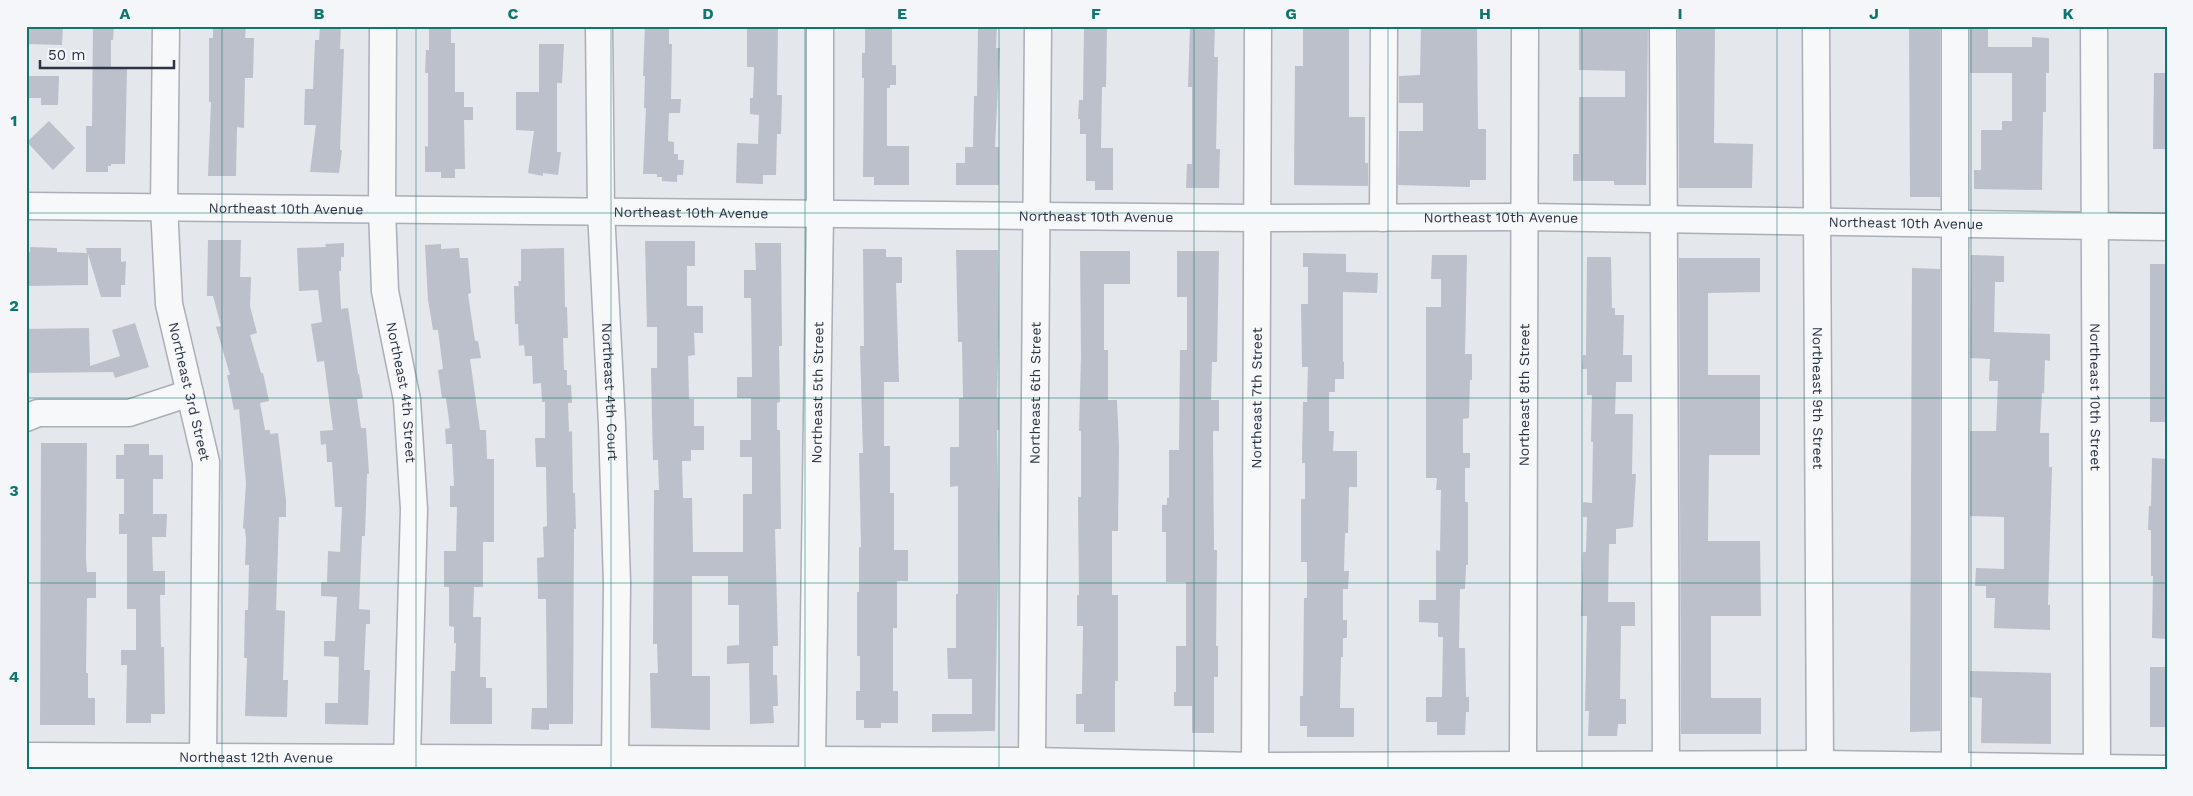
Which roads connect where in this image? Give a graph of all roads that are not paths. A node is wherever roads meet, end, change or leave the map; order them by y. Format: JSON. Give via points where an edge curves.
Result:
{"nodes":[{"id":1,"x":166,"y":26,"type":"edge"},
{"id":2,"x":383,"y":26,"type":"edge"},
{"id":3,"x":599,"y":26,"type":"edge"},
{"id":4,"x":820,"y":26,"type":"edge"},
{"id":5,"x":1038,"y":26,"type":"edge"},
{"id":6,"x":1258,"y":26,"type":"edge"},
{"id":7,"x":1384,"y":26,"type":"edge"},
{"id":8,"x":1525,"y":26,"type":"edge"},
{"id":9,"x":1664,"y":26,"type":"edge"},
{"id":10,"x":1816,"y":26,"type":"edge"},
{"id":11,"x":1955,"y":26,"type":"edge"},
{"id":12,"x":2094,"y":26,"type":"edge"},
{"id":13,"x":26,"y":206,"type":"edge"},
{"id":14,"x":164,"y":207,"type":"junction"},
{"id":15,"x":382,"y":210,"type":"junction"},
{"id":16,"x":602,"y":211,"type":"junction"},
{"id":17,"x":820,"y":214,"type":"junction"},
{"id":18,"x":1038,"y":216,"type":"junction"},
{"id":19,"x":1257,"y":218,"type":"junction"},
{"id":20,"x":1383,"y":218,"type":"junction"},
{"id":21,"x":1526,"y":218,"type":"junction"},
{"id":22,"x":1663,"y":220,"type":"junction"},
{"id":23,"x":1817,"y":222,"type":"junction"},
{"id":24,"x":1955,"y":224,"type":"junction"},
{"id":25,"x":2095,"y":225,"type":"junction"},
{"id":26,"x":2167,"y":227,"type":"edge"},
{"id":27,"x":190,"y":393,"type":"junction"},
{"id":28,"x":26,"y":418,"type":"edge"},
{"id":29,"x":26,"y":756,"type":"edge"},
{"id":30,"x":615,"y":759,"type":"junction"},
{"id":31,"x":189,"y":761,"type":"edge"},
{"id":32,"x":1032,"y":761,"type":"junction"},
{"id":33,"x":131,"y":763,"type":"edge"},
{"id":34,"x":460,"y":763,"type":"edge"},
{"id":35,"x":408,"y":764,"type":"edge"},
{"id":36,"x":681,"y":764,"type":"edge"},
{"id":37,"x":809,"y":765,"type":"edge"},
{"id":38,"x":922,"y":766,"type":"edge"},
{"id":39,"x":973,"y":766,"type":"edge"},
{"id":40,"x":1514,"y":766,"type":"edge"},
{"id":41,"x":1669,"y":766,"type":"edge"},
{"id":42,"x":1955,"y":766,"type":"junction"},
{"id":43,"x":1208,"y":767,"type":"edge"},
{"id":44,"x":1356,"y":767,"type":"edge"},
{"id":45,"x":1820,"y":767,"type":"edge"},
{"id":46,"x":1255,"y":768,"type":"edge"},
{"id":47,"x":1908,"y":768,"type":"edge"},
{"id":48,"x":2097,"y":768,"type":"junction"},
{"id":49,"x":2018,"y":769,"type":"edge"},
{"id":50,"x":2069,"y":769,"type":"edge"},
{"id":51,"x":2167,"y":769,"type":"edge"}],
"edges":[{"from":1,"to":14,"type":"street","name":"Northeast 3rd Street"},
{"from":2,"to":15,"type":"street","name":"Northeast 4th Street"},
{"from":3,"to":16,"type":"street","name":"Northeast 4th Court"},
{"from":4,"to":17,"type":"street","name":"Northeast 5th Street"},
{"from":5,"to":18,"type":"street","name":"Northeast 6th Street"},
{"from":6,"to":19,"type":"street","name":"Northeast 7th Street"},
{"from":7,"to":20,"type":"street"},
{"from":8,"to":21,"type":"street","name":"Northeast 8th Street"},
{"from":9,"to":22,"type":"street"},
{"from":10,"to":23,"type":"street","name":"Northeast 9th Street"},
{"from":11,"to":24,"type":"street"},
{"from":12,"to":25,"type":"street","name":"Northeast 10th Street"},
{"from":13,"to":14,"type":"street","name":"Northeast 10th Avenue"},
{"from":14,"to":15,"type":"street","name":"Northeast 10th Avenue"},
{"from":14,"to":27,"type":"street","name":"Northeast 3rd Street","via":[[169,304]]},
{"from":15,"to":16,"type":"street","name":"Northeast 10th Avenue"},
{"from":15,"to":35,"type":"street","name":"Northeast 4th Street","via":[[385,291],[406,400],[414,510]]},
{"from":16,"to":17,"type":"street","name":"Northeast 10th Avenue"},
{"from":16,"to":30,"type":"street","name":"Northeast 4th Court","via":[[617,583]]},
{"from":17,"to":18,"type":"street","name":"Northeast 10th Avenue"},
{"from":17,"to":37,"type":"street","name":"Northeast 5th Street"},
{"from":18,"to":19,"type":"street","name":"Northeast 10th Avenue"},
{"from":18,"to":32,"type":"street","name":"Northeast 6th Street"},
{"from":19,"to":20,"type":"street","name":"Northeast 10th Avenue"},
{"from":19,"to":46,"type":"street","name":"Northeast 7th Street"},
{"from":20,"to":21,"type":"street","name":"Northeast 10th Avenue"},
{"from":21,"to":22,"type":"street","name":"Northeast 10th Avenue"},
{"from":21,"to":40,"type":"street","name":"Northeast 8th Street"},
{"from":22,"to":23,"type":"street","name":"Northeast 10th Avenue"},
{"from":22,"to":41,"type":"street"},
{"from":23,"to":24,"type":"street","name":"Northeast 10th Avenue"},
{"from":23,"to":45,"type":"street","name":"Northeast 9th Street"},
{"from":24,"to":25,"type":"street","name":"Northeast 10th Avenue"},
{"from":24,"to":42,"type":"street"},
{"from":25,"to":26,"type":"street","name":"Northeast 10th Avenue"},
{"from":25,"to":48,"type":"street","name":"Northeast 10th Street"},
{"from":27,"to":28,"type":"street","via":[[128,413],[38,412]]},
{"from":27,"to":31,"type":"street","name":"Northeast 3rd Street","via":[[206,462]]},
{"from":29,"to":33,"type":"street","name":"Northeast 12th Avenue"},
{"from":30,"to":34,"type":"street","name":"Northeast 12th Avenue"},
{"from":30,"to":36,"type":"street","name":"Northeast 12th Avenue"},
{"from":31,"to":33,"type":"street","name":"Northeast 12th Avenue"},
{"from":31,"to":35,"type":"street","name":"Northeast 12th Avenue"},
{"from":32,"to":39,"type":"street","name":"Northeast 12th Avenue"},
{"from":32,"to":43,"type":"street","name":"Northeast 12th Avenue"},
{"from":34,"to":35,"type":"street","name":"Northeast 12th Avenue"},
{"from":36,"to":37,"type":"street","name":"Northeast 12th Avenue"},
{"from":37,"to":38,"type":"street","name":"Northeast 12th Avenue"},
{"from":38,"to":39,"type":"street","name":"Northeast 12th Avenue"},
{"from":40,"to":41,"type":"street","name":"Northeast 12th Avenue"},
{"from":40,"to":44,"type":"street","name":"Northeast 12th Avenue"},
{"from":41,"to":45,"type":"street","name":"Northeast 12th Avenue"},
{"from":42,"to":47,"type":"street","name":"Northeast 12th Avenue"},
{"from":42,"to":49,"type":"street","name":"Northeast 12th Avenue"},
{"from":43,"to":46,"type":"street","name":"Northeast 12th Avenue"},
{"from":44,"to":46,"type":"street","name":"Northeast 12th Avenue"},
{"from":45,"to":47,"type":"street","name":"Northeast 12th Avenue"},
{"from":48,"to":50,"type":"street","name":"Northeast 12th Avenue"},
{"from":48,"to":51,"type":"street","name":"Northeast 12th Avenue"},
{"from":49,"to":50,"type":"street","name":"Northeast 12th Avenue"}]}
